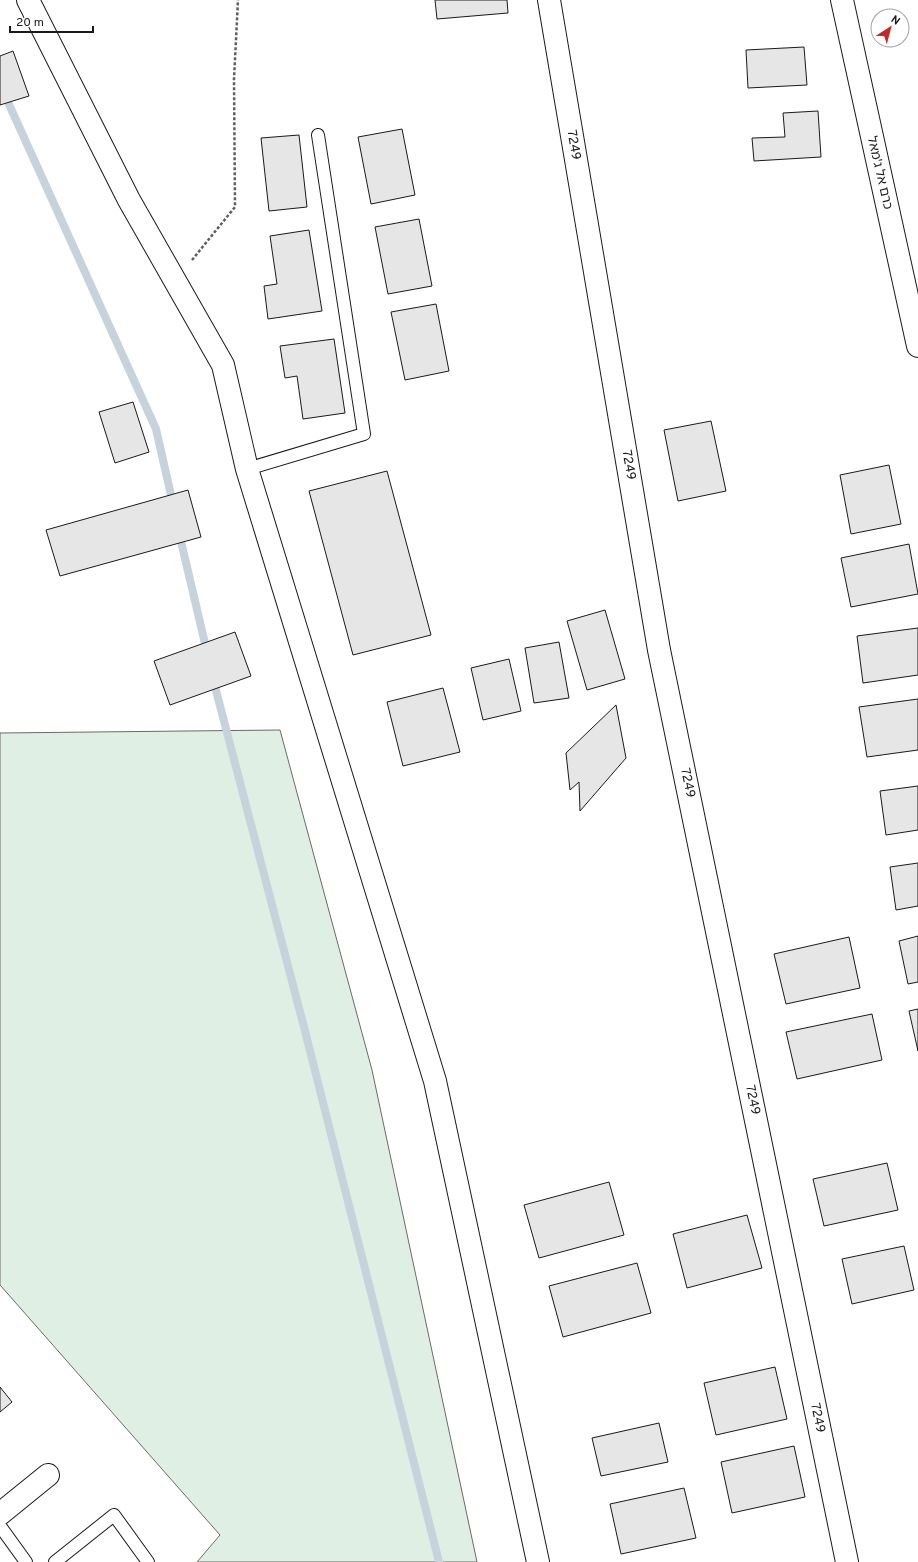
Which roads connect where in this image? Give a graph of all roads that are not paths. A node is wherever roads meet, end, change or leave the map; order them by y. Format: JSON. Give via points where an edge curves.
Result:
{"nodes":[{"id":1,"x":28,"y":0,"type":"edge"},
{"id":2,"x":549,"y":0,"type":"edge"},
{"id":3,"x":842,"y":0,"type":"edge"},
{"id":4,"x":318,"y":135,"type":"dead end"},
{"id":5,"x":918,"y":346,"type":"edge"},
{"id":6,"x":247,"y":469,"type":"junction"},
{"id":7,"x":48,"y":1475,"type":"dead end"},
{"id":8,"x":0,"y":1514,"type":"edge"},
{"id":9,"x":0,"y":1526,"type":"edge"},
{"id":10,"x":26,"y":1562,"type":"edge"},
{"id":11,"x":55,"y":1562,"type":"edge"},
{"id":12,"x":148,"y":1562,"type":"edge"},
{"id":13,"x":538,"y":1562,"type":"edge"},
{"id":14,"x":847,"y":1562,"type":"edge"}],
"edges":[{"from":1,"to":6,"type":"street","via":[[129,200],[223,365]]},
{"from":2,"to":14,"type":"street","name":"7249","via":[[659,650]]},
{"from":3,"to":5,"type":"street","name":"כרם אל ג'מאל"},
{"from":4,"to":6,"type":"lane","via":[[364,434]]},
{"from":6,"to":13,"type":"street","via":[[435,1081]]},
{"from":7,"to":8,"type":"street"},
{"from":9,"to":10,"type":"lane"},
{"from":11,"to":12,"type":"lane","via":[[114,1515]]}]}
